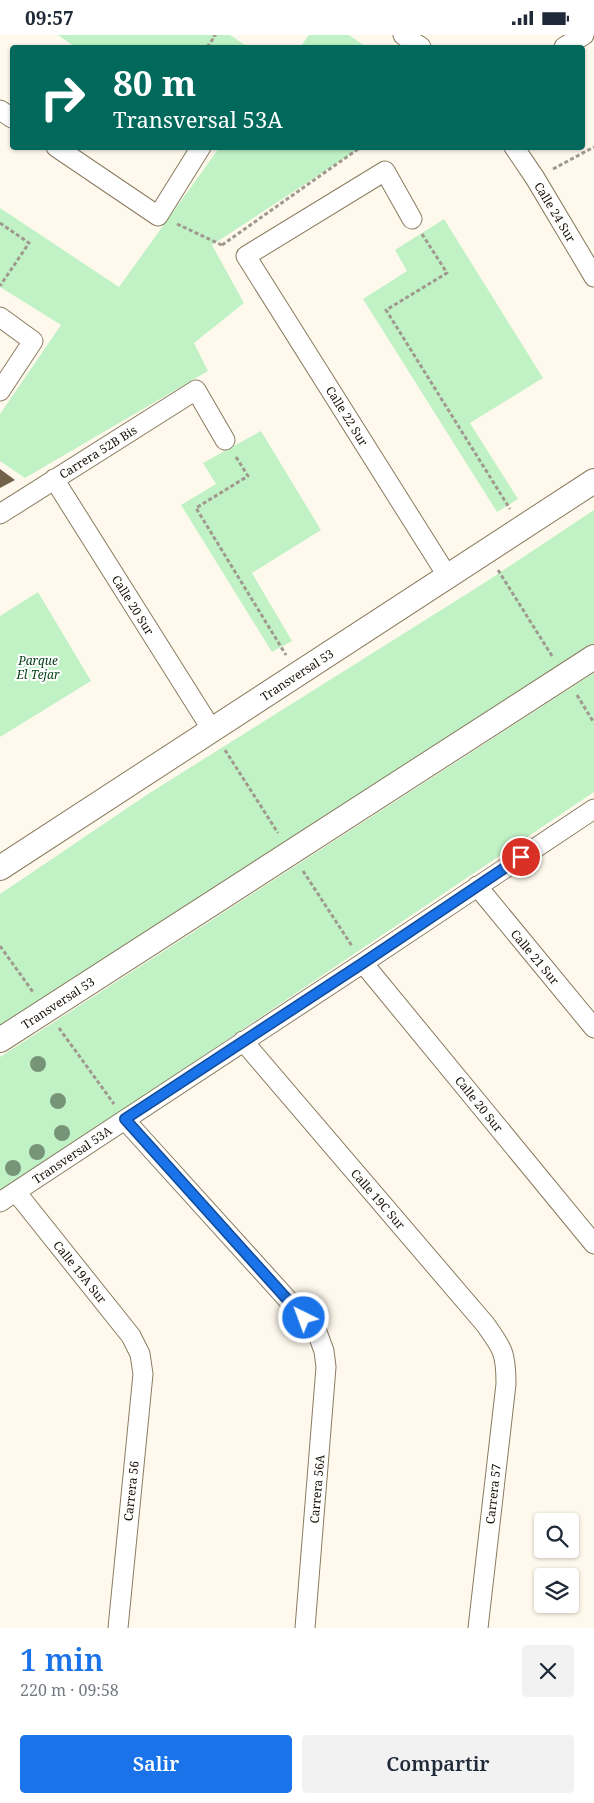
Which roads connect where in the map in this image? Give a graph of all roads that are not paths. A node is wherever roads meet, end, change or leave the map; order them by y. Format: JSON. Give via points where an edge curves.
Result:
{"nodes":[{"id":1,"x":584,"y":35,"type":"edge"},
{"id":2,"x":567,"y":45,"type":"edge"},
{"id":3,"x":60,"y":150,"type":"edge"},
{"id":4,"x":199,"y":150,"type":"edge"},
{"id":5,"x":516,"y":150,"type":"edge"},
{"id":6,"x":412,"y":219,"type":"road end"},
{"id":7,"x":594,"y":277,"type":"edge"},
{"id":8,"x":0,"y":317,"type":"edge"},
{"id":9,"x":0,"y":391,"type":"edge"},
{"id":10,"x":225,"y":439,"type":"road end"},
{"id":11,"x":54,"y":479,"type":"junction"},
{"id":12,"x":594,"y":481,"type":"edge"},
{"id":13,"x":0,"y":514,"type":"edge"},
{"id":14,"x":448,"y":577,"type":"junction"},
{"id":15,"x":594,"y":657,"type":"edge"},
{"id":16,"x":212,"y":730,"type":"junction"},
{"id":17,"x":594,"y":809,"type":"edge"},
{"id":18,"x":0,"y":868,"type":"edge"},
{"id":19,"x":477,"y":886,"type":"junction"},
{"id":20,"x":363,"y":963,"type":"junction"},
{"id":21,"x":594,"y":1028,"type":"edge"},
{"id":22,"x":0,"y":1040,"type":"edge"},
{"id":23,"x":243,"y":1041,"type":"junction"},
{"id":24,"x":125,"y":1119,"type":"junction"},
{"id":25,"x":16,"y":1192,"type":"junction"},
{"id":26,"x":0,"y":1202,"type":"edge"},
{"id":27,"x":594,"y":1244,"type":"edge"},
{"id":28,"x":140,"y":1354,"type":"joint"},
{"id":29,"x":506,"y":1360,"type":"joint"},
{"id":30,"x":118,"y":1628,"type":"edge"},
{"id":31,"x":305,"y":1628,"type":"edge"},
{"id":32,"x":478,"y":1628,"type":"edge"}],
"edges":[{"from":1,"to":2,"type":"street"},
{"from":3,"to":4,"type":"street","via":[[158,216]]},
{"from":5,"to":7,"type":"street","name":"Calle 24 Sur"},
{"from":6,"to":14,"type":"street","name":"Calle 22 Sur","via":[[385,171],[246,256]]},
{"from":8,"to":9,"type":"street","via":[[33,341]]},
{"from":10,"to":11,"type":"street","name":"Carrera 52B Bis","via":[[196,390]]},
{"from":11,"to":13,"type":"street","name":"Carrera 52B Bis"},
{"from":11,"to":16,"type":"street","name":"Calle 20 Sur"},
{"from":12,"to":14,"type":"street","name":"Transversal 53"},
{"from":14,"to":16,"type":"street","name":"Transversal 53"},
{"from":15,"to":22,"type":"street","name":"Transversal 53"},
{"from":16,"to":18,"type":"street","name":"Transversal 53"},
{"from":17,"to":19,"type":"street","name":"Transversal 53A"},
{"from":19,"to":20,"type":"street","name":"Transversal 53A"},
{"from":19,"to":21,"type":"street","name":"Calle 21 Sur"},
{"from":20,"to":23,"type":"street","name":"Transversal 53A"},
{"from":20,"to":27,"type":"street","name":"Calle 20 Sur"},
{"from":23,"to":24,"type":"street","name":"Transversal 53A"},
{"from":23,"to":29,"type":"street","name":"Calle 19C Sur","via":[[485,1324],[499,1343]]},
{"from":24,"to":25,"type":"street","name":"Transversal 53A"},
{"from":24,"to":31,"type":"street","name":"Carrera 56A","via":[[317,1332],[324,1351],[326,1367]]},
{"from":25,"to":26,"type":"street","name":"Transversal 53A"},
{"from":25,"to":28,"type":"street","name":"Calle 19A Sur","via":[[131,1335]]},
{"from":28,"to":30,"type":"street","name":"Carrera 56","via":[[143,1374]]},
{"from":29,"to":32,"type":"street","name":"Carrera 57"}]}
